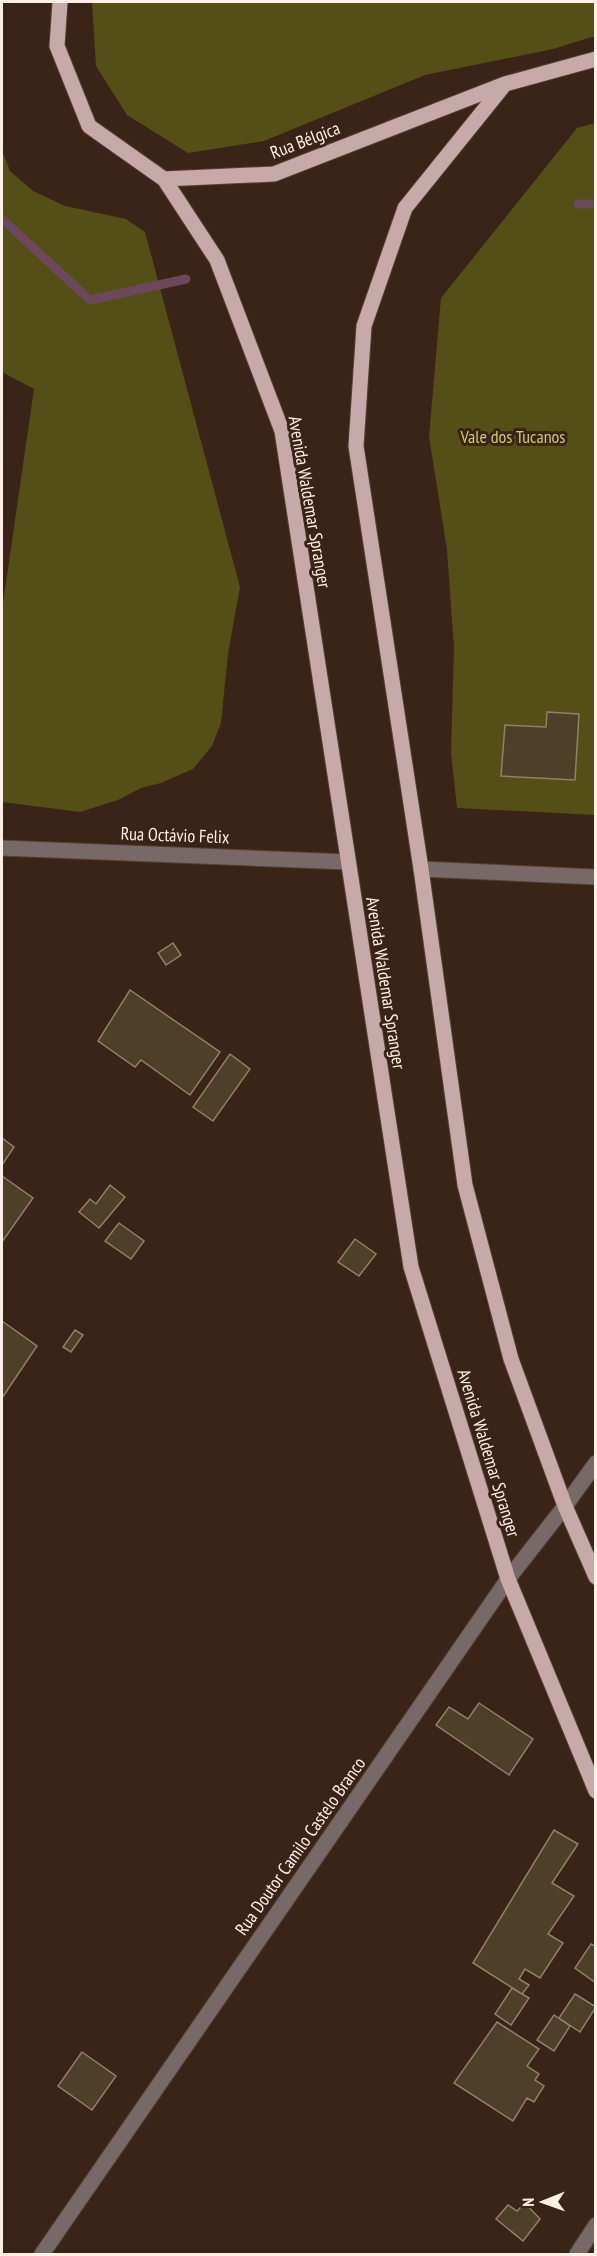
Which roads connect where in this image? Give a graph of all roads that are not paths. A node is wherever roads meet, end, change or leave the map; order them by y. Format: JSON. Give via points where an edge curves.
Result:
{"nodes":[{"id":1,"x":60,"y":2,"type":"edge"},
{"id":2,"x":596,"y":59,"type":"edge"},
{"id":3,"x":505,"y":84,"type":"junction"},
{"id":4,"x":164,"y":179,"type":"junction"},
{"id":5,"x":2,"y":848,"type":"edge"},
{"id":6,"x":348,"y":862,"type":"junction"},
{"id":7,"x":421,"y":869,"type":"junction"},
{"id":8,"x":596,"y":877,"type":"edge"},
{"id":9,"x":596,"y":1463,"type":"edge"},
{"id":10,"x":565,"y":1506,"type":"junction"},
{"id":11,"x":596,"y":1577,"type":"edge"},
{"id":12,"x":508,"y":1579,"type":"junction"},
{"id":13,"x":596,"y":1791,"type":"edge"},
{"id":14,"x":596,"y":2225,"type":"edge"},
{"id":15,"x":42,"y":2254,"type":"edge"},
{"id":16,"x":577,"y":2254,"type":"edge"}],
"edges":[{"from":1,"to":4,"type":"main road","via":[[57,46],[89,126]]},
{"from":2,"to":3,"type":"main road","name":"Rua Bélgica"},
{"from":3,"to":4,"type":"main road","name":"Rua Bélgica","via":[[274,174]]},
{"from":3,"to":7,"type":"main road","via":[[405,208],[364,326],[356,446]]},
{"from":4,"to":6,"type":"main road","name":"Avenida Waldemar Spranger","via":[[217,260],[282,431]]},
{"from":5,"to":6,"type":"street","name":"Rua Octávio Felix"},
{"from":6,"to":12,"type":"main road","name":"Avenida Waldemar Spranger","via":[[411,1267]]},
{"from":7,"to":8,"type":"street"},
{"from":7,"to":10,"type":"main road","via":[[465,1185],[511,1359]]},
{"from":9,"to":10,"type":"street","name":"Rua Doutor Camilo Castelo Branco"},
{"from":10,"to":11,"type":"main road"},
{"from":10,"to":12,"type":"street","name":"Rua Doutor Camilo Castelo Branco"},
{"from":12,"to":13,"type":"main road","name":"Avenida Waldemar Spranger"},
{"from":12,"to":15,"type":"street","name":"Rua Doutor Camilo Castelo Branco"},
{"from":14,"to":16,"type":"street"}]}
